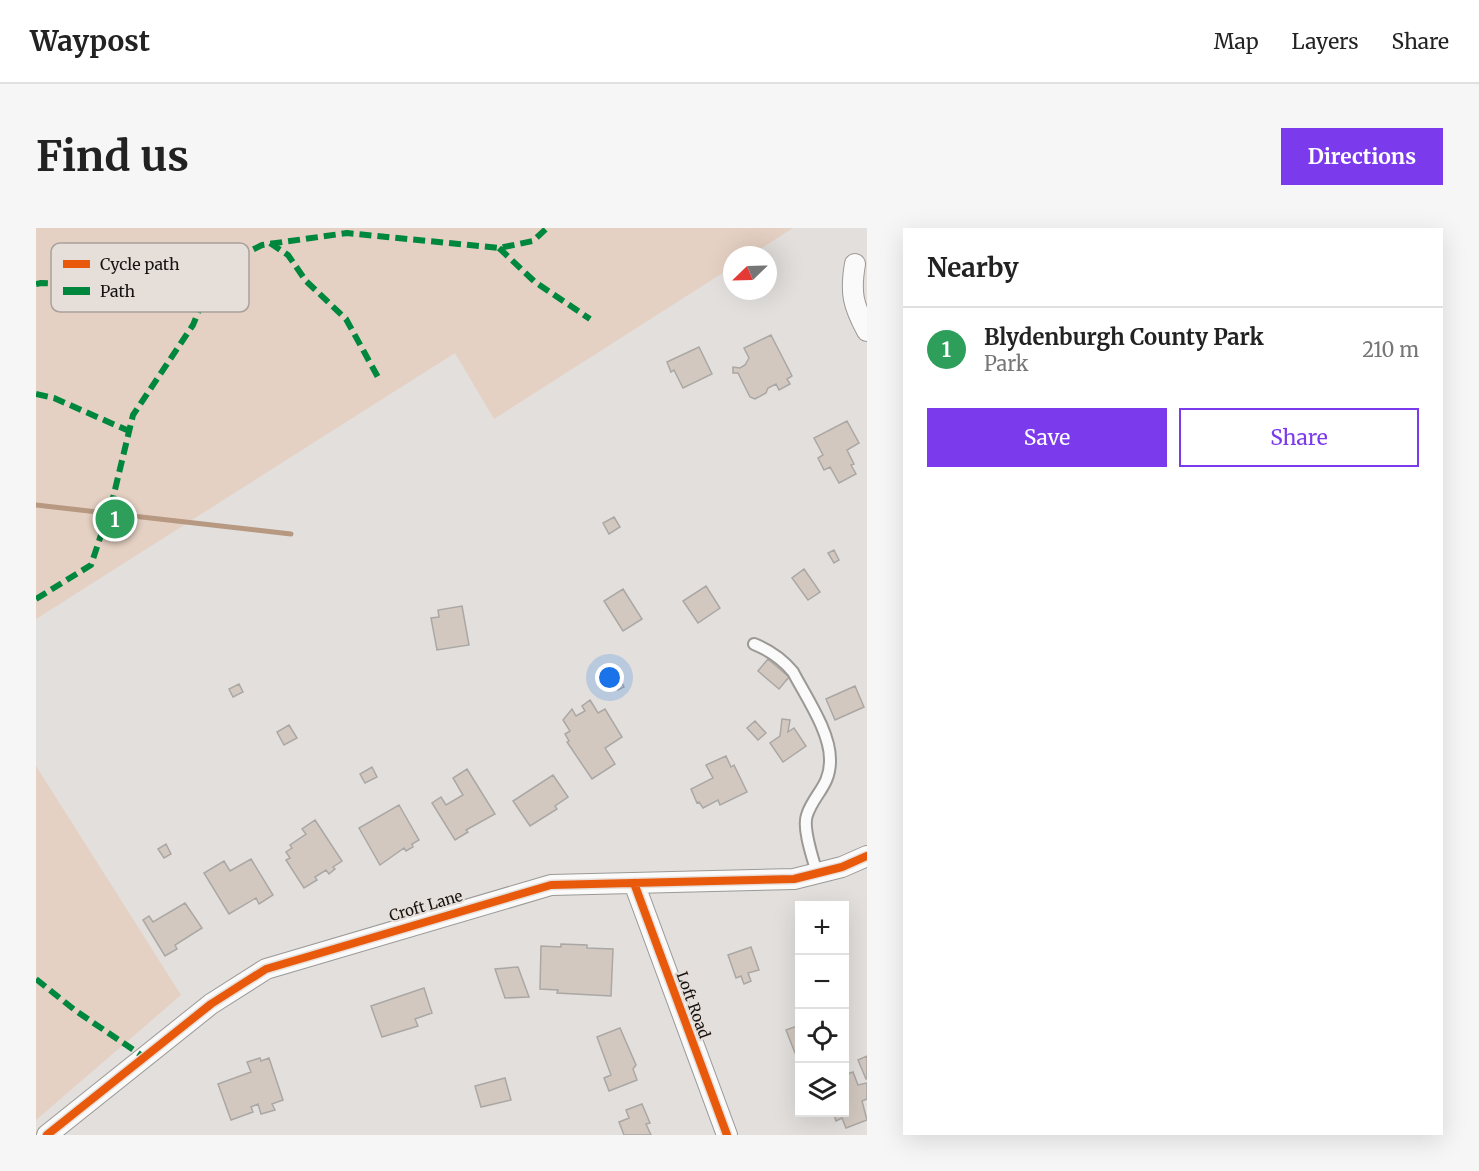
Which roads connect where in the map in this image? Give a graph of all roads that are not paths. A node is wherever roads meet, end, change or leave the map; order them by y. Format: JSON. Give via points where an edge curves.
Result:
{"nodes":[{"id":1,"x":855,"y":264,"type":"dead end"},
{"id":2,"x":867,"y":331,"type":"edge"},
{"id":3,"x":754,"y":644,"type":"dead end"},
{"id":4,"x":867,"y":856,"type":"edge"},
{"id":5,"x":817,"y":873,"type":"junction"},
{"id":6,"x":634,"y":884,"type":"junction"},
{"id":7,"x":47,"y":1135,"type":"edge"},
{"id":8,"x":727,"y":1135,"type":"edge"}],
"edges":[{"from":1,"to":2,"type":"street","via":[[852,294]]},
{"from":3,"to":5,"type":"lane","via":[[793,672],[828,742],[829,775],[806,816]]},
{"from":4,"to":5,"type":"street","name":"Croft Lane"},
{"from":5,"to":6,"type":"street","name":"Croft Lane","via":[[794,879]]},
{"from":6,"to":7,"type":"street","name":"Croft Lane","via":[[551,885],[266,969],[211,1004]]},
{"from":6,"to":8,"type":"street","name":"Loft Road"}]}
